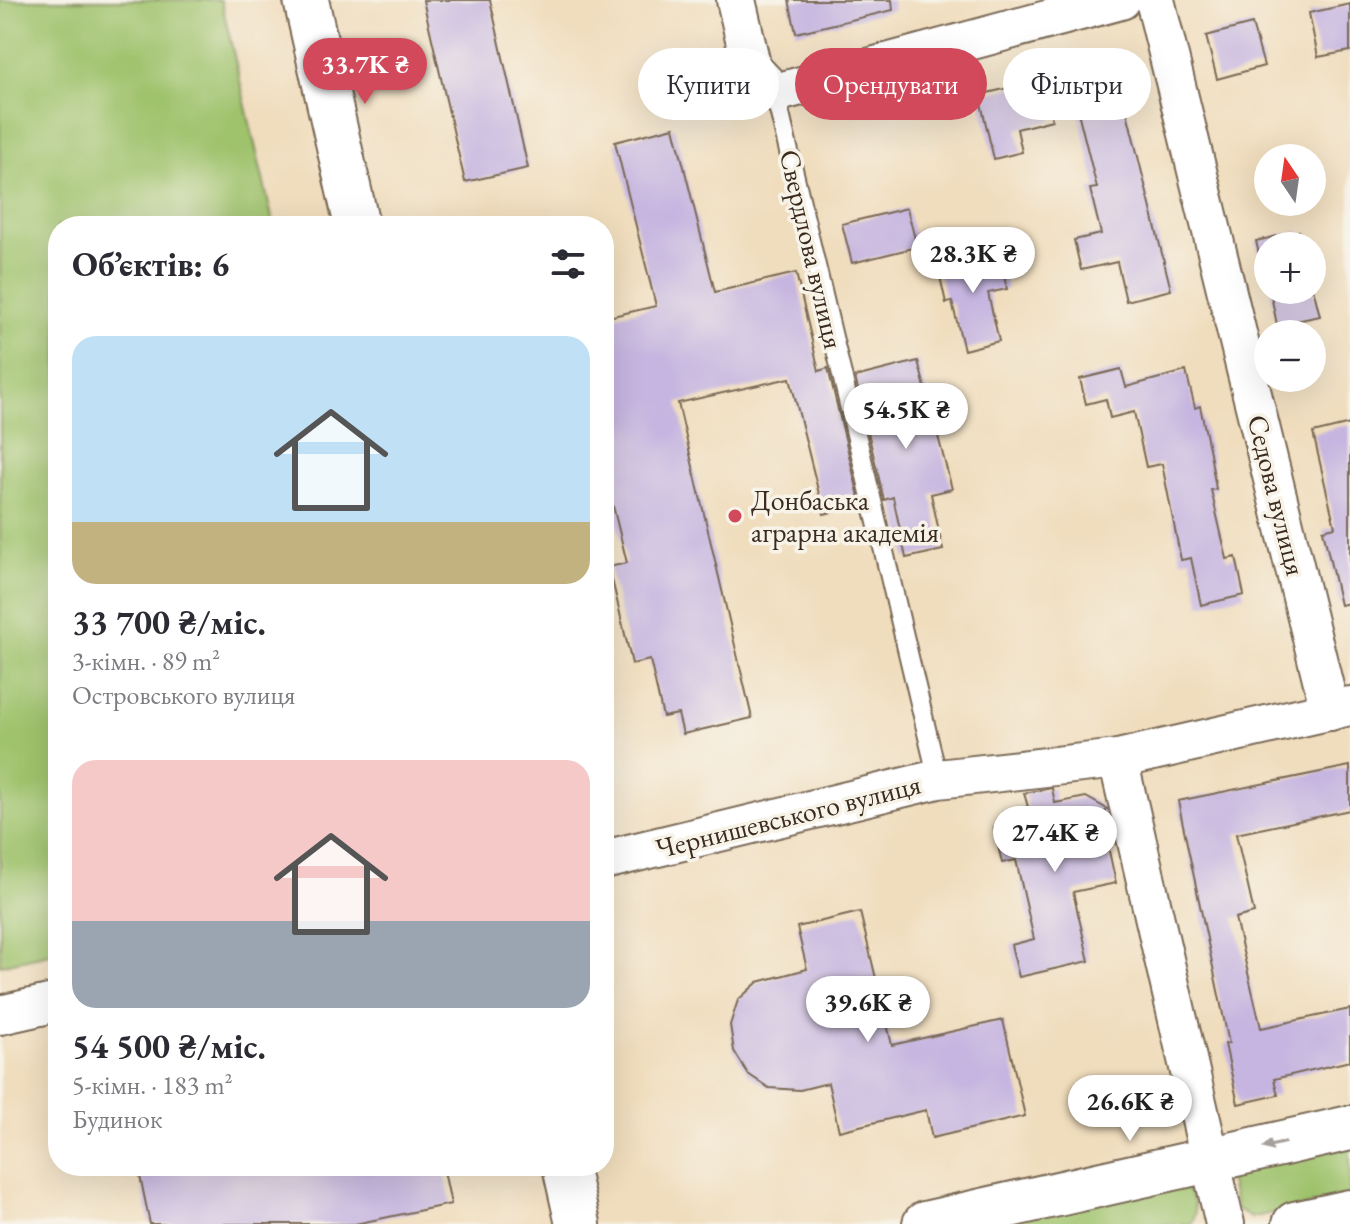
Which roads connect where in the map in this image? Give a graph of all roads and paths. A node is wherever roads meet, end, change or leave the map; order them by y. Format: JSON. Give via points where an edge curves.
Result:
{"nodes":[{"id":1,"x":306,"y":0,"type":"edge"},
{"id":2,"x":736,"y":0,"type":"edge"},
{"id":3,"x":1121,"y":0,"type":"edge"},
{"id":4,"x":1155,"y":0,"type":"edge"},
{"id":5,"x":752,"y":48,"type":"edge"},
{"id":6,"x":779,"y":77,"type":"edge"},
{"id":7,"x":773,"y":120,"type":"edge"},
{"id":8,"x":355,"y":216,"type":"edge"},
{"id":9,"x":1340,"y":708,"type":"edge"},
{"id":10,"x":1118,"y":759,"type":"junction"},
{"id":11,"x":938,"y":779,"type":"junction"},
{"id":12,"x":614,"y":858,"type":"edge"},
{"id":13,"x":48,"y":1004,"type":"edge"},
{"id":14,"x":0,"y":1015,"type":"edge"},
{"id":15,"x":1350,"y":1128,"type":"edge"},
{"id":16,"x":1211,"y":1159,"type":"junction"},
{"id":17,"x":567,"y":1176,"type":"edge"},
{"id":18,"x":1350,"y":1212,"type":"edge"},
{"id":19,"x":578,"y":1224,"type":"edge"},
{"id":20,"x":925,"y":1224,"type":"edge"},
{"id":21,"x":1225,"y":1224,"type":"edge"},
{"id":22,"x":1295,"y":1224,"type":"edge"}],
"edges":[{"from":1,"to":8,"type":"street"},
{"from":2,"to":5,"type":"street","name":"Свердлова вулиця"},
{"from":3,"to":6,"type":"street"},
{"from":4,"to":9,"type":"street","name":"Седова вулиця"},
{"from":7,"to":11,"type":"lane","name":"Свердлова вулиця"},
{"from":9,"to":10,"type":"street","name":"Чернишевського вулиця"},
{"from":10,"to":11,"type":"street","name":"Чернишевського вулиця"},
{"from":10,"to":16,"type":"street"},
{"from":11,"to":12,"type":"street","name":"Чернишевського вулиця"},
{"from":13,"to":14,"type":"street"},
{"from":15,"to":16,"type":"street","one_way":true},
{"from":16,"to":20,"type":"street"},
{"from":16,"to":21,"type":"street"},
{"from":17,"to":19,"type":"street"},
{"from":18,"to":22,"type":"street"}]}
